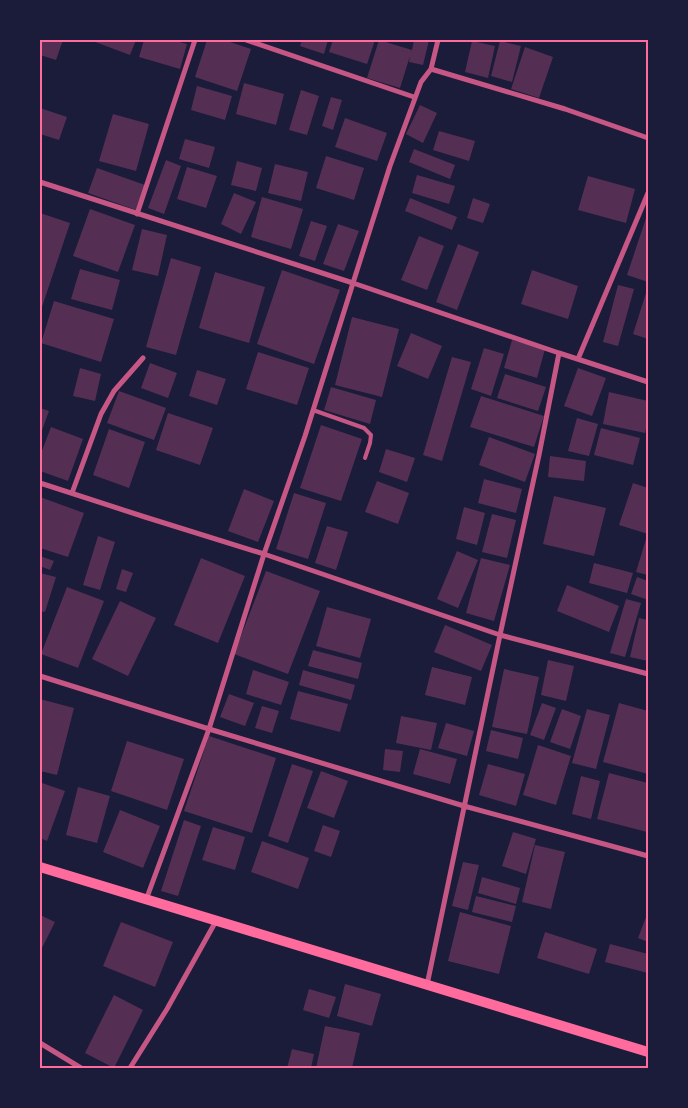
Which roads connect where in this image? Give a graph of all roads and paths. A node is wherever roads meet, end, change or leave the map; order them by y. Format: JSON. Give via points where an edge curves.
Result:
{"nodes":[{"id":1,"x":195,"y":40,"type":"edge"},
{"id":2,"x":246,"y":40,"type":"edge"},
{"id":3,"x":438,"y":40,"type":"edge"},
{"id":4,"x":431,"y":69,"type":"junction"},
{"id":5,"x":414,"y":97,"type":"junction"},
{"id":6,"x":648,"y":138,"type":"edge"},
{"id":7,"x":40,"y":182,"type":"edge"},
{"id":8,"x":648,"y":193,"type":"edge"},
{"id":9,"x":137,"y":214,"type":"junction"},
{"id":10,"x":353,"y":283,"type":"junction"},
{"id":11,"x":559,"y":353,"type":"junction"},
{"id":12,"x":143,"y":358,"type":"dead end"},
{"id":13,"x":578,"y":359,"type":"junction"},
{"id":14,"x":648,"y":382,"type":"edge"},
{"id":15,"x":313,"y":410,"type":"junction"},
{"id":16,"x":364,"y":458,"type":"dead end"},
{"id":17,"x":40,"y":483,"type":"edge"},
{"id":18,"x":72,"y":493,"type":"junction"},
{"id":19,"x":264,"y":554,"type":"junction"},
{"id":20,"x":500,"y":635,"type":"junction"},
{"id":21,"x":648,"y":674,"type":"edge"},
{"id":22,"x":40,"y":676,"type":"edge"},
{"id":23,"x":209,"y":729,"type":"junction"},
{"id":24,"x":464,"y":806,"type":"junction"},
{"id":25,"x":648,"y":856,"type":"edge"},
{"id":26,"x":40,"y":867,"type":"edge"},
{"id":27,"x":146,"y":900,"type":"junction"},
{"id":28,"x":216,"y":921,"type":"junction"},
{"id":29,"x":427,"y":985,"type":"junction"},
{"id":30,"x":40,"y":1044,"type":"edge"},
{"id":31,"x":648,"y":1052,"type":"edge"},
{"id":32,"x":81,"y":1068,"type":"edge"},
{"id":33,"x":130,"y":1068,"type":"edge"}],
"edges":[{"from":1,"to":9,"type":"street"},
{"from":2,"to":5,"type":"street"},
{"from":3,"to":4,"type":"street"},
{"from":4,"to":5,"type":"street"},
{"from":4,"to":6,"type":"street"},
{"from":5,"to":10,"type":"street"},
{"from":7,"to":9,"type":"street"},
{"from":8,"to":13,"type":"street"},
{"from":9,"to":10,"type":"street"},
{"from":10,"to":11,"type":"street"},
{"from":10,"to":15,"type":"street"},
{"from":11,"to":13,"type":"street"},
{"from":11,"to":20,"type":"street"},
{"from":12,"to":18,"type":"street","via":[[114,392],[101,414]]},
{"from":13,"to":14,"type":"street"},
{"from":15,"to":16,"type":"lane","via":[[364,428],[371,435]]},
{"from":15,"to":19,"type":"street"},
{"from":17,"to":18,"type":"street"},
{"from":18,"to":19,"type":"street"},
{"from":19,"to":20,"type":"street"},
{"from":19,"to":23,"type":"street"},
{"from":20,"to":21,"type":"street"},
{"from":20,"to":24,"type":"street"},
{"from":22,"to":23,"type":"street"},
{"from":23,"to":24,"type":"street"},
{"from":23,"to":27,"type":"street"},
{"from":24,"to":25,"type":"street"},
{"from":24,"to":29,"type":"street"},
{"from":26,"to":27,"type":"main road"},
{"from":27,"to":28,"type":"main road"},
{"from":28,"to":29,"type":"main road"},
{"from":28,"to":33,"type":"street"},
{"from":29,"to":31,"type":"main road"},
{"from":30,"to":32,"type":"street"}]}
